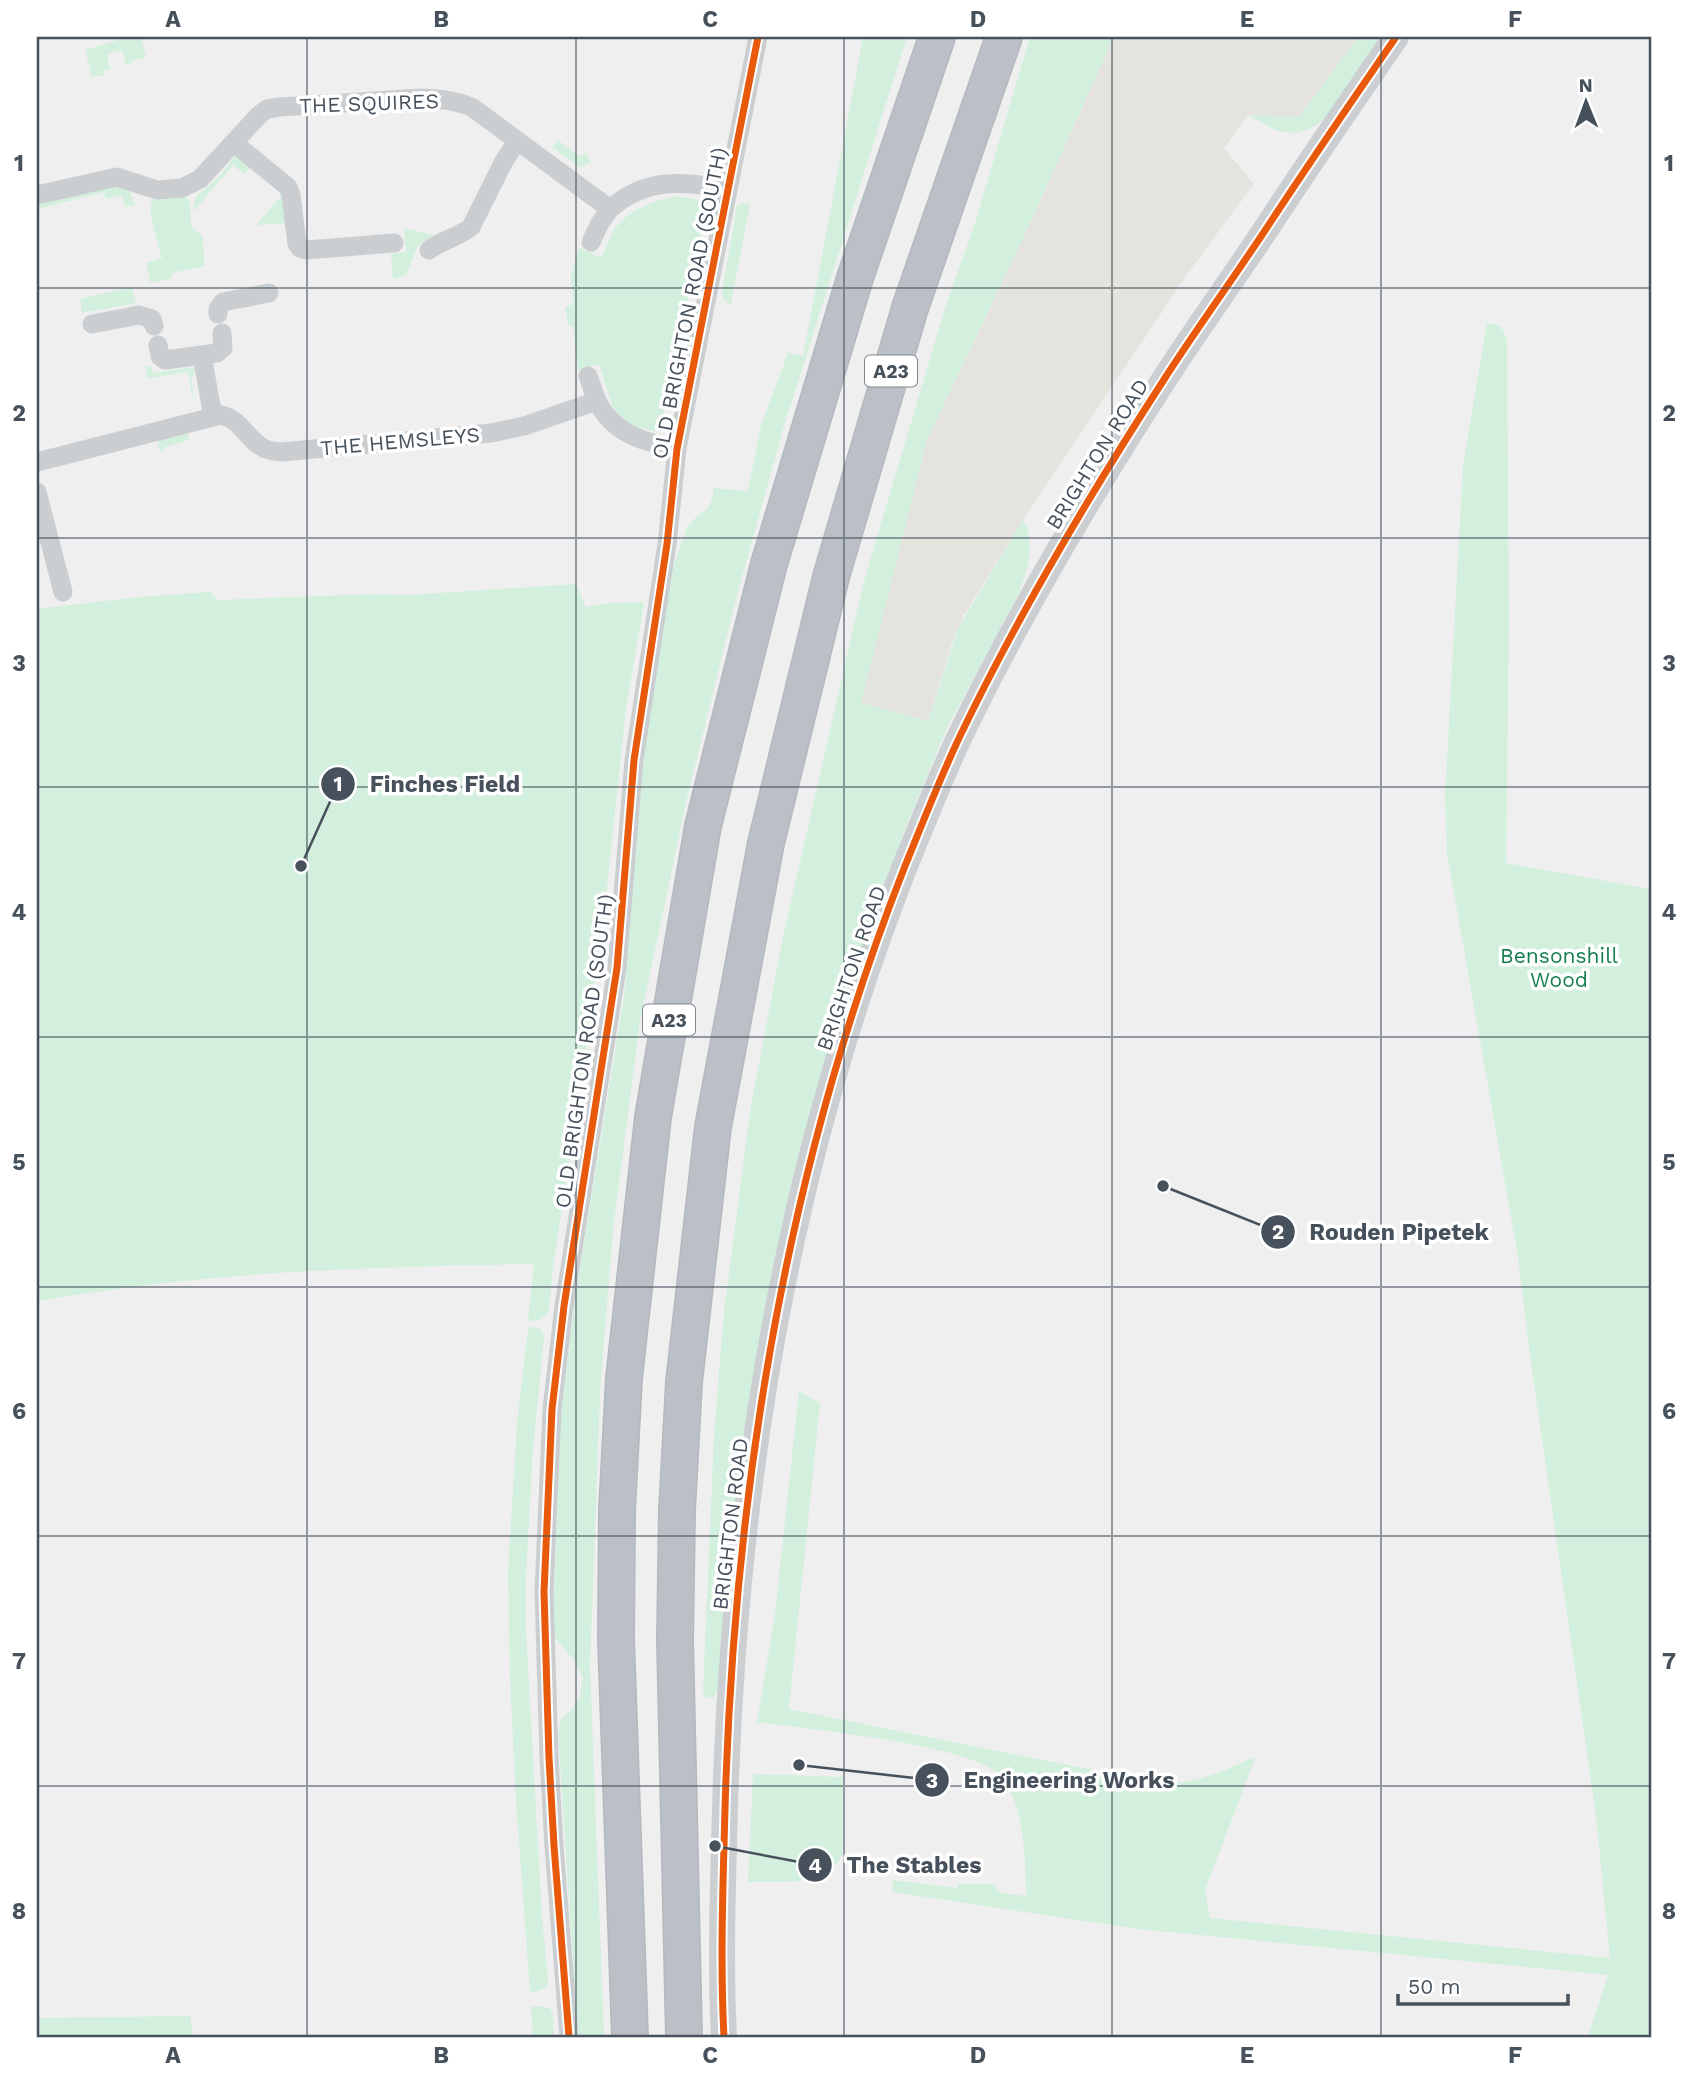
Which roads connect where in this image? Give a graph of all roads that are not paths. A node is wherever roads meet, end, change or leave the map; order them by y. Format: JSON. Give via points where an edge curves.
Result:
{"nodes":[{"id":1,"x":758,"y":37,"type":"edge"},
{"id":2,"x":937,"y":37,"type":"edge"},
{"id":3,"x":1004,"y":37,"type":"edge"},
{"id":4,"x":1396,"y":37,"type":"edge"},
{"id":5,"x":517,"y":141,"type":"junction"},
{"id":6,"x":234,"y":143,"type":"junction"},
{"id":7,"x":728,"y":189,"type":"junction"},
{"id":8,"x":37,"y":195,"type":"edge"},
{"id":9,"x":610,"y":209,"type":"junction"},
{"id":10,"x":591,"y":242,"type":"dead end"},
{"id":11,"x":394,"y":243,"type":"dead end"},
{"id":12,"x":429,"y":250,"type":"dead end"},
{"id":13,"x":269,"y":293,"type":"dead end"},
{"id":14,"x":92,"y":324,"type":"dead end"},
{"id":15,"x":203,"y":355,"type":"junction"},
{"id":16,"x":588,"y":376,"type":"dead end"},
{"id":17,"x":597,"y":401,"type":"junction"},
{"id":18,"x":213,"y":416,"type":"junction"},
{"id":19,"x":677,"y":449,"type":"junction"},
{"id":20,"x":37,"y":462,"type":"edge"},
{"id":21,"x":37,"y":492,"type":"edge"},
{"id":22,"x":62,"y":592,"type":"dead end"},
{"id":23,"x":569,"y":2037,"type":"edge"},
{"id":24,"x":630,"y":2037,"type":"edge"},
{"id":25,"x":684,"y":2037,"type":"edge"},
{"id":26,"x":724,"y":2037,"type":"edge"}],
"edges":[{"from":1,"to":7,"type":"street","name":"OLD BRIGHTON ROAD (SOUTH)"},
{"from":2,"to":24,"type":"highway","number":"A23","via":[[855,278],[769,564],[703,826],[653,1117],[624,1378],[617,1510],[616,1640]]},
{"from":3,"to":25,"type":"highway","number":"A23","via":[[910,308],[831,578],[766,843],[713,1127],[684,1382],[677,1510],[675,1640]]},
{"from":4,"to":26,"type":"street","name":"BRIGHTON ROAD","via":[[1166,376],[1025,607],[942,775],[888,908],[853,1012],[823,1110],[780,1292],[750,1491],[728,1726]]},
{"from":5,"to":6,"type":"street","name":"THE SQUIRES","via":[[464,103],[421,98],[273,108],[259,115]]},
{"from":5,"to":9,"type":"street","name":"THE SQUIRES"},
{"from":5,"to":12,"type":"street","via":[[471,227]]},
{"from":6,"to":8,"type":"street","name":"THE SQUIRES","via":[[200,179],[182,188],[158,190],[117,177]]},
{"from":6,"to":11,"type":"street","via":[[288,187],[300,248]]},
{"from":7,"to":9,"type":"street","via":[[682,182],[656,185],[627,196]]},
{"from":7,"to":19,"type":"street","name":"OLD BRIGHTON ROAD (SOUTH)"},
{"from":9,"to":10,"type":"street"},
{"from":13,"to":15,"type":"street","via":[[223,302],[218,309],[223,348]]},
{"from":14,"to":15,"type":"street","via":[[139,315],[152,319],[161,359]]},
{"from":15,"to":18,"type":"street"},
{"from":16,"to":17,"type":"street"},
{"from":17,"to":18,"type":"street","name":"THE HEMSLEYS","via":[[491,433],[281,453],[261,448],[226,416]]},
{"from":17,"to":19,"type":"street","via":[[609,420],[628,435]]},
{"from":18,"to":20,"type":"street"},
{"from":19,"to":23,"type":"street","name":"OLD BRIGHTON ROAD (SOUTH)","via":[[634,760],[617,968],[552,1409],[544,1606],[554,1846]]},
{"from":21,"to":22,"type":"street"}]}
